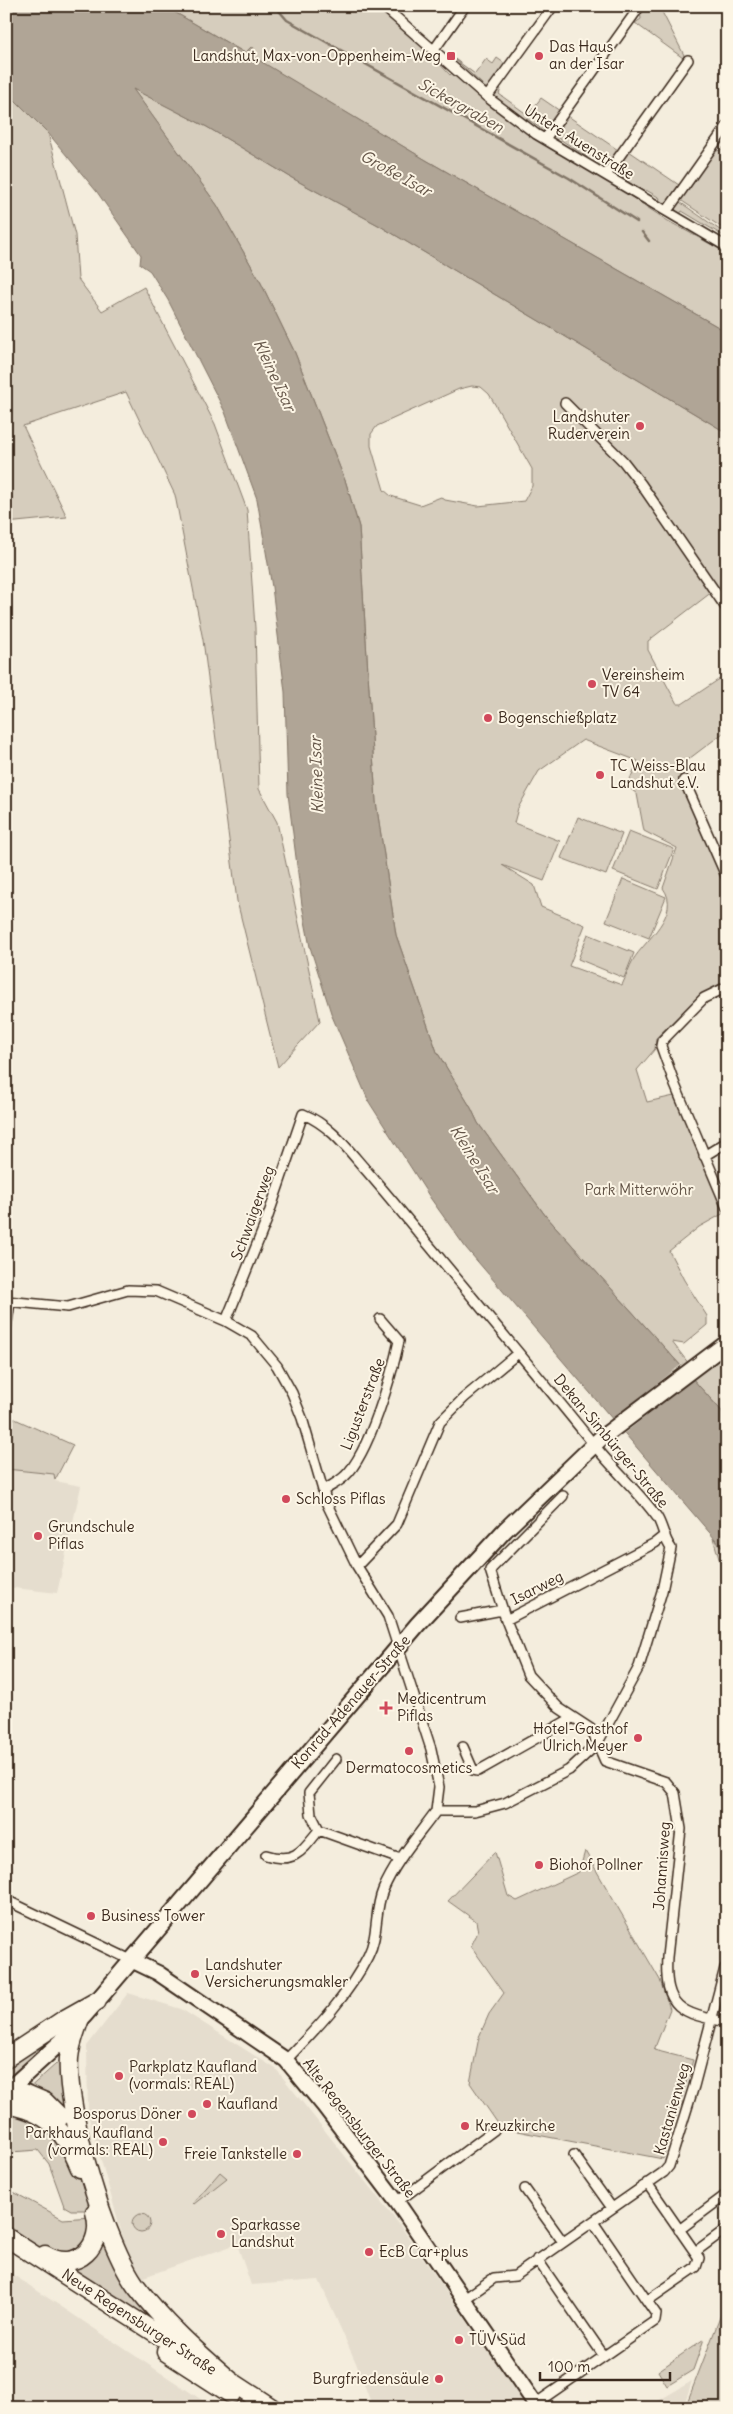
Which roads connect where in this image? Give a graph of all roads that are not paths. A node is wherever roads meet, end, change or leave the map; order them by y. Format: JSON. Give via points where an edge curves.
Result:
{"nodes":[{"id":1,"x":383,"y":6,"type":"edge"},
{"id":2,"x":465,"y":6,"type":"edge"},
{"id":3,"x":553,"y":6,"type":"edge"},
{"id":4,"x":640,"y":6,"type":"edge"},
{"id":5,"x":434,"y":50,"type":"junction"},
{"id":6,"x":688,"y":60,"type":"dead end"},
{"id":7,"x":487,"y":97,"type":"junction"},
{"id":8,"x":727,"y":126,"type":"edge"},
{"id":9,"x":544,"y":139,"type":"junction"},
{"id":10,"x":606,"y":174,"type":"junction"},
{"id":11,"x":666,"y":211,"type":"junction"},
{"id":12,"x":727,"y":247,"type":"edge"},
{"id":13,"x":565,"y":403,"type":"dead end"},
{"id":14,"x":727,"y":609,"type":"edge"},
{"id":15,"x":684,"y":780,"type":"dead end"},
{"id":16,"x":727,"y":878,"type":"edge"},
{"id":17,"x":727,"y":987,"type":"edge"},
{"id":18,"x":303,"y":1114,"type":"joint"},
{"id":19,"x":727,"y":1142,"type":"edge"},
{"id":20,"x":704,"y":1156,"type":"junction"},
{"id":21,"x":727,"y":1208,"type":"edge"},
{"id":22,"x":8,"y":1301,"type":"edge"},
{"id":23,"x":380,"y":1319,"type":"dead end"},
{"id":24,"x":226,"y":1321,"type":"junction"},
{"id":25,"x":6,"y":1329,"type":"edge"},
{"id":26,"x":727,"y":1343,"type":"edge"},
{"id":27,"x":518,"y":1354,"type":"junction"},
{"id":28,"x":597,"y":1442,"type":"junction"},
{"id":29,"x":323,"y":1491,"type":"junction"},
{"id":30,"x":563,"y":1496,"type":"dead end"},
{"id":31,"x":666,"y":1535,"type":"junction"},
{"id":32,"x":357,"y":1566,"type":"junction"},
{"id":33,"x":502,"y":1610,"type":"junction"},
{"id":34,"x":460,"y":1618,"type":"dead end"},
{"id":35,"x":506,"y":1620,"type":"junction"},
{"id":36,"x":399,"y":1646,"type":"junction"},
{"id":37,"x":572,"y":1718,"type":"junction"},
{"id":38,"x":597,"y":1744,"type":"junction"},
{"id":39,"x":463,"y":1747,"type":"dead end"},
{"id":40,"x":336,"y":1759,"type":"dead end"},
{"id":41,"x":436,"y":1811,"type":"junction"},
{"id":42,"x":320,"y":1830,"type":"junction"},
{"id":43,"x":266,"y":1856,"type":"dead end"},
{"id":44,"x":400,"y":1859,"type":"junction"},
{"id":45,"x":6,"y":1900,"type":"edge"},
{"id":46,"x":132,"y":1961,"type":"junction"},
{"id":47,"x":725,"y":1968,"type":"dead end"},
{"id":48,"x":97,"y":2001,"type":"junction"},
{"id":49,"x":710,"y":2019,"type":"junction"},
{"id":50,"x":80,"y":2021,"type":"junction"},
{"id":51,"x":727,"y":2022,"type":"edge"},
{"id":52,"x":6,"y":2058,"type":"edge"},
{"id":53,"x":286,"y":2060,"type":"junction"},
{"id":54,"x":8,"y":2094,"type":"edge"},
{"id":55,"x":494,"y":2130,"type":"dead end"},
{"id":56,"x":84,"y":2155,"type":"junction"},
{"id":57,"x":574,"y":2155,"type":"dead end"},
{"id":58,"x":647,"y":2184,"type":"junction"},
{"id":59,"x":525,"y":2189,"type":"dead end"},
{"id":60,"x":727,"y":2194,"type":"edge"},
{"id":61,"x":397,"y":2202,"type":"junction"},
{"id":62,"x":612,"y":2208,"type":"junction"},
{"id":63,"x":593,"y":2222,"type":"junction"},
{"id":64,"x":679,"y":2230,"type":"junction"},
{"id":65,"x":722,"y":2232,"type":"dead end"},
{"id":66,"x":6,"y":2236,"type":"edge"},
{"id":67,"x":563,"y":2242,"type":"junction"},
{"id":68,"x":6,"y":2249,"type":"edge"},
{"id":69,"x":695,"y":2252,"type":"junction"},
{"id":70,"x":537,"y":2259,"type":"junction"},
{"id":71,"x":463,"y":2300,"type":"junction"},
{"id":72,"x":647,"y":2301,"type":"junction"},
{"id":73,"x":604,"y":2356,"type":"junction"},
{"id":74,"x":233,"y":2383,"type":"junction"},
{"id":75,"x":537,"y":2406,"type":"edge"},
{"id":76,"x":252,"y":2408,"type":"edge"},
{"id":77,"x":272,"y":2408,"type":"edge"}],
"edges":[{"from":1,"to":5,"type":"street","name":"Untere Auenstraße"},
{"from":2,"to":5,"type":"street"},
{"from":3,"to":7,"type":"street"},
{"from":4,"to":9,"type":"street"},
{"from":5,"to":7,"type":"street","name":"Untere Auenstraße"},
{"from":6,"to":10,"type":"street"},
{"from":7,"to":9,"type":"street","name":"Untere Auenstraße"},
{"from":8,"to":11,"type":"street"},
{"from":9,"to":10,"type":"street","name":"Untere Auenstraße"},
{"from":10,"to":11,"type":"street","name":"Untere Auenstraße"},
{"from":11,"to":12,"type":"street","name":"Untere Auenstraße"},
{"from":13,"to":14,"type":"street","via":[[641,484]]},
{"from":15,"to":16,"type":"street"},
{"from":17,"to":20,"type":"street","via":[[704,998],[662,1041],[666,1062]]},
{"from":18,"to":24,"type":"street","name":"Schwaigerweg","via":[[266,1222]]},
{"from":18,"to":27,"type":"street","name":"Dekan-Simbürger-Straße","via":[[318,1120],[332,1132],[385,1191]]},
{"from":19,"to":20,"type":"street"},
{"from":20,"to":21,"type":"street"},
{"from":22,"to":24,"type":"street","via":[[68,1307],[128,1290],[156,1292]]},
{"from":22,"to":25,"type":"street"},
{"from":23,"to":29,"type":"street","name":"Ligusterstraße","via":[[398,1341],[395,1362],[354,1465],[345,1476]]},
{"from":24,"to":29,"type":"street","via":[[252,1336],[277,1366],[302,1418]]},
{"from":26,"to":28,"type":"main road","name":"Konrad-Adenauer-Straße"},
{"from":27,"to":28,"type":"street","name":"Dekan-Simbürger-Straße"},
{"from":27,"to":32,"type":"street","via":[[440,1422],[397,1524]]},
{"from":28,"to":31,"type":"street","name":"Dekan-Simbürger-Straße","via":[[652,1511]]},
{"from":28,"to":36,"type":"main road","name":"Konrad-Adenauer-Straße","via":[[505,1530]]},
{"from":29,"to":32,"type":"street"},
{"from":30,"to":33,"type":"street","name":"Isarweg","via":[[490,1570]]},
{"from":31,"to":35,"type":"street","name":"Isarweg"},
{"from":31,"to":38,"type":"street","name":"Dekan-Simbürger-Straße","via":[[671,1548],[642,1658],[624,1698]]},
{"from":32,"to":36,"type":"street","via":[[388,1616]]},
{"from":33,"to":34,"type":"street"},
{"from":33,"to":35,"type":"street","name":"Isarweg"},
{"from":35,"to":37,"type":"street","name":"Johannisweg","via":[[528,1675]]},
{"from":36,"to":41,"type":"street","via":[[432,1749],[439,1787]]},
{"from":36,"to":46,"type":"main road","name":"Konrad-Adenauer-Straße"},
{"from":37,"to":38,"type":"street","name":"Johannisweg","via":[[591,1729]]},
{"from":37,"to":39,"type":"street","via":[[478,1771],[473,1770]]},
{"from":38,"to":41,"type":"street","name":"Dekan-Simbürger-Straße","via":[[569,1770],[505,1803],[475,1811]]},
{"from":38,"to":49,"type":"street","name":"Johannisweg","via":[[605,1761],[666,1782],[676,1793],[681,1829],[667,1957],[668,1992],[675,2006]]},
{"from":40,"to":42,"type":"street","via":[[309,1793],[311,1814]]},
{"from":41,"to":44,"type":"street"},
{"from":42,"to":43,"type":"street","via":[[292,1858],[280,1860]]},
{"from":42,"to":44,"type":"street"},
{"from":44,"to":53,"type":"street","via":[[383,1890],[376,1934],[368,1956],[336,2006]]},
{"from":45,"to":46,"type":"street","name":"Alte Regensburger Straße"},
{"from":46,"to":48,"type":"main road","name":"Konrad-Adenauer-Straße"},
{"from":46,"to":53,"type":"street","name":"Alte Regensburger Straße","via":[[158,1973]]},
{"from":47,"to":49,"type":"street"},
{"from":48,"to":50,"type":"main road","name":"Konrad-Adenauer-Straße"},
{"from":48,"to":52,"type":"highway","via":[[65,2018]]},
{"from":49,"to":51,"type":"street","name":"Johannisweg"},
{"from":49,"to":58,"type":"street","name":"Kastanienweg","via":[[674,2156],[664,2172]]},
{"from":50,"to":54,"type":"main road","name":"Konrad-Adenauer-Straße"},
{"from":50,"to":56,"type":"highway","via":[[72,2040],[69,2079]]},
{"from":53,"to":61,"type":"street","name":"Alte Regensburger Straße"},
{"from":54,"to":56,"type":"highway","via":[[32,2096],[54,2110]]},
{"from":54,"to":66,"type":"highway","via":[[40,2113],[59,2130],[87,2184],[98,2222],[94,2243],[85,2253],[70,2260],[58,2261]]},
{"from":55,"to":61,"type":"street"},
{"from":56,"to":74,"type":"highway","via":[[120,2258],[135,2284],[191,2347]]},
{"from":57,"to":62,"type":"street"},
{"from":58,"to":62,"type":"street","name":"Kastanienweg"},
{"from":58,"to":64,"type":"street"},
{"from":59,"to":67,"type":"street"},
{"from":60,"to":64,"type":"street"},
{"from":61,"to":71,"type":"street","name":"Alte Regensburger Straße"},
{"from":62,"to":63,"type":"street","name":"Kastanienweg"},
{"from":63,"to":67,"type":"street","name":"Kastanienweg"},
{"from":63,"to":72,"type":"street"},
{"from":64,"to":69,"type":"street"},
{"from":65,"to":69,"type":"street"},
{"from":66,"to":74,"type":"highway","name":"Neue Regensburger Straße"},
{"from":67,"to":70,"type":"street","name":"Kastanienweg"},
{"from":68,"to":76,"type":"highway","name":"Neue Regensburger Straße"},
{"from":69,"to":72,"type":"street","via":[[699,2258],[696,2267]]},
{"from":70,"to":71,"type":"street","name":"Kastanienweg","via":[[515,2276],[494,2278]]},
{"from":70,"to":73,"type":"street"},
{"from":71,"to":75,"type":"street","name":"Alte Regensburger Straße"},
{"from":72,"to":73,"type":"street","via":[[656,2314],[655,2321]]},
{"from":73,"to":75,"type":"street"},
{"from":74,"to":77,"type":"highway","name":"Neue Regensburger Straße"}]}
